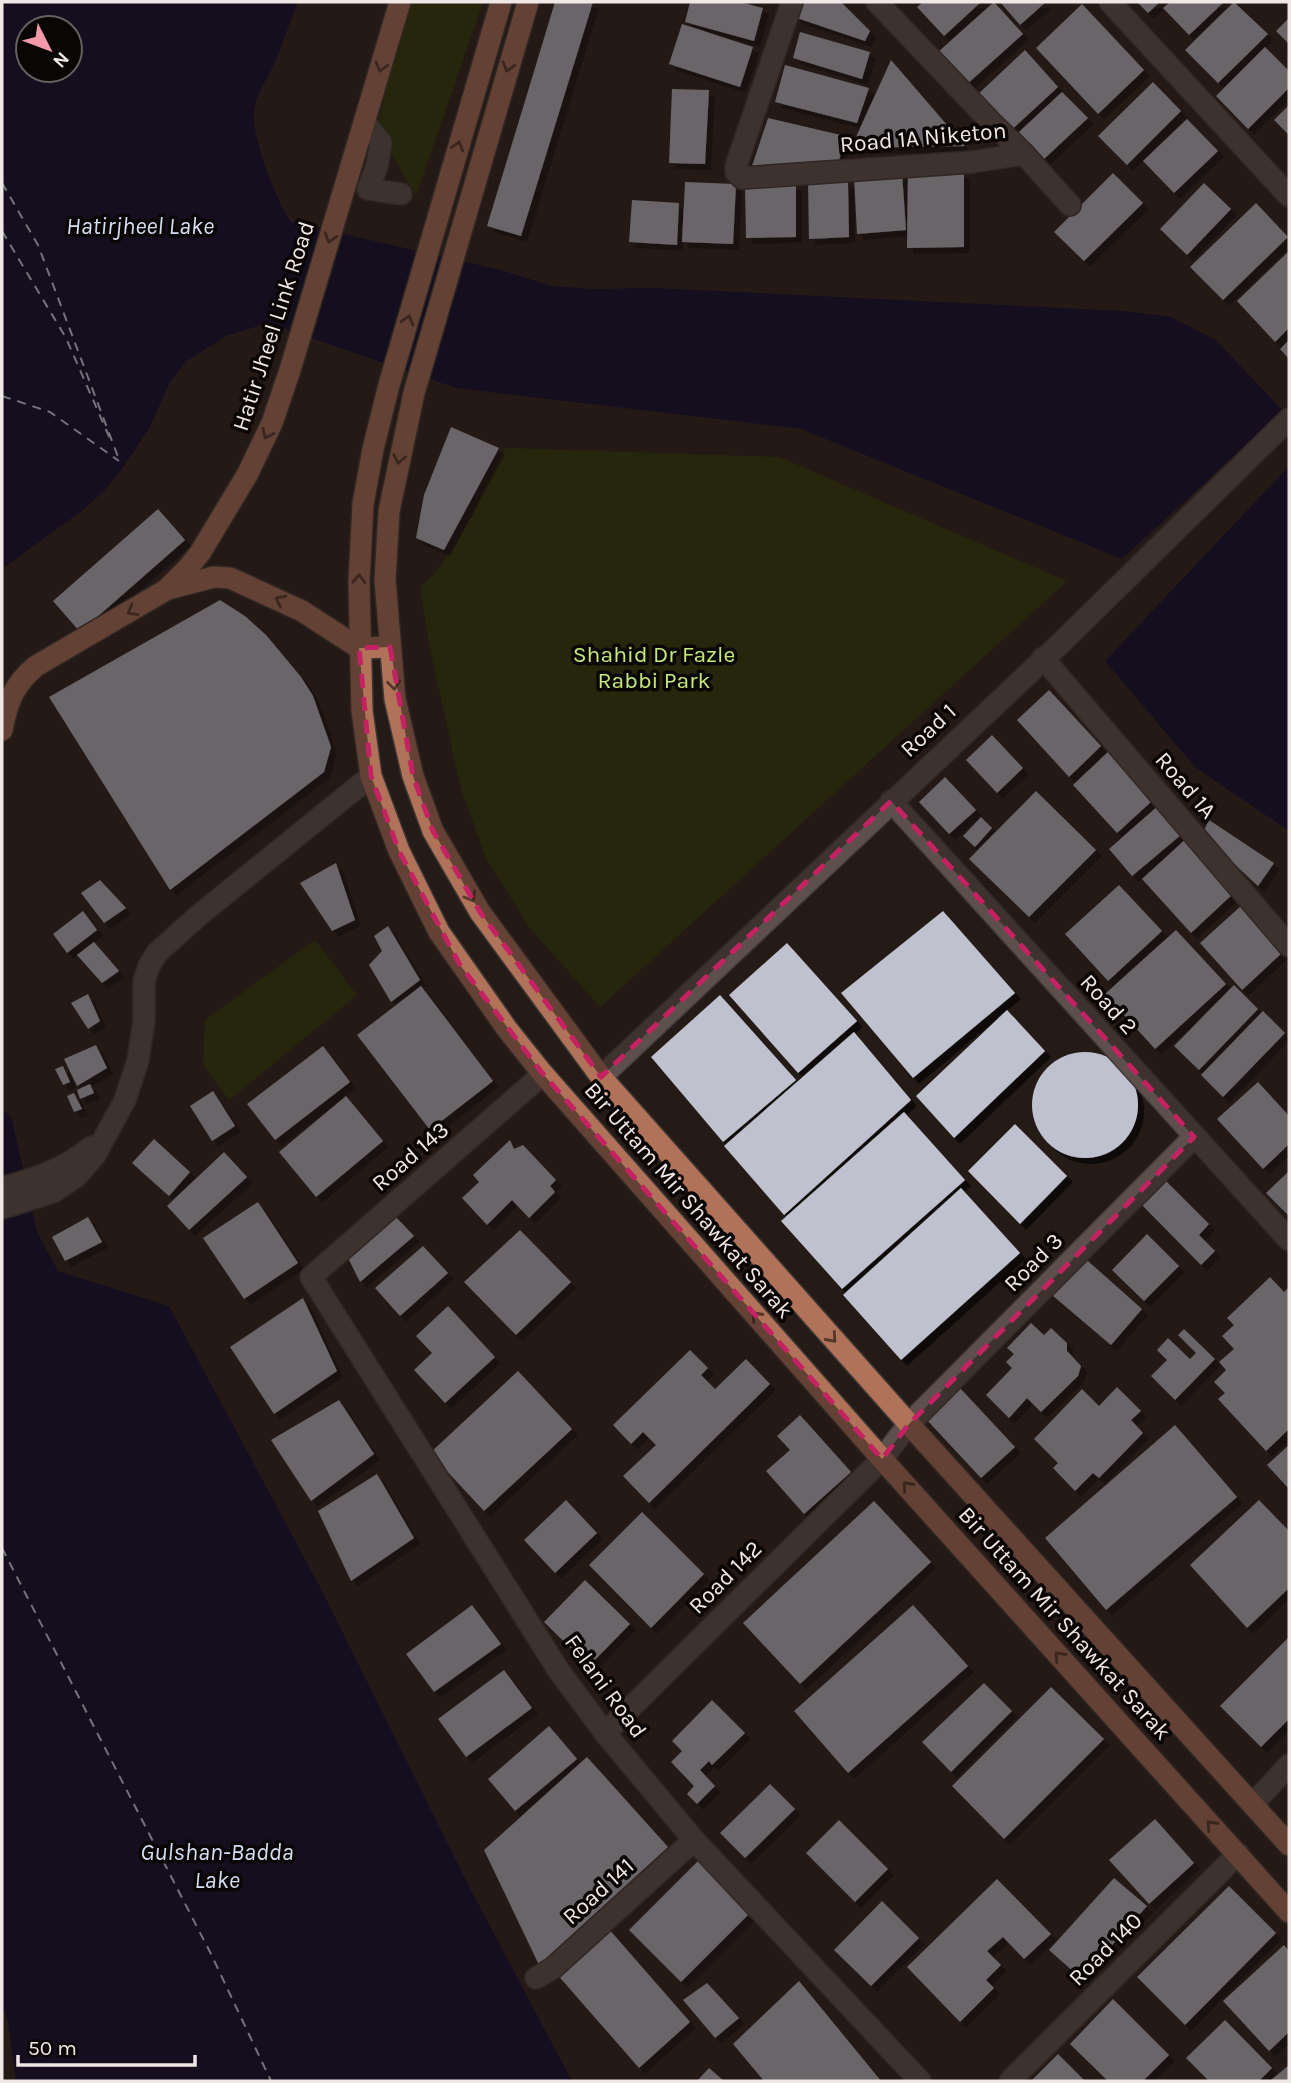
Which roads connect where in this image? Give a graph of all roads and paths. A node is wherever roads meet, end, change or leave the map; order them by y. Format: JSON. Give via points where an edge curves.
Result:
{"nodes":[{"id":1,"x":400,"y":2,"type":"edge"},
{"id":2,"x":501,"y":2,"type":"edge"},
{"id":3,"x":528,"y":2,"type":"edge"},
{"id":4,"x":792,"y":2,"type":"edge"},
{"id":5,"x":877,"y":2,"type":"edge"},
{"id":6,"x":1111,"y":2,"type":"edge"},
{"id":7,"x":365,"y":123,"type":"junction"},
{"id":8,"x":1024,"y":154,"type":"junction"},
{"id":9,"x":401,"y":194,"type":"dead end"},
{"id":10,"x":1289,"y":196,"type":"edge"},
{"id":11,"x":1070,"y":205,"type":"dead end"},
{"id":12,"x":1289,"y":419,"type":"edge"},
{"id":13,"x":166,"y":590,"type":"junction"},
{"id":14,"x":390,"y":647,"type":"junction"},
{"id":15,"x":359,"y":648,"type":"junction"},
{"id":16,"x":1043,"y":658,"type":"junction"},
{"id":17,"x":2,"y":730,"type":"edge"},
{"id":18,"x":371,"y":776,"type":"junction"},
{"id":19,"x":891,"y":801,"type":"junction"},
{"id":20,"x":1289,"y":946,"type":"edge"},
{"id":21,"x":543,"y":1074,"type":"junction"},
{"id":22,"x":601,"y":1077,"type":"junction"},
{"id":23,"x":1194,"y":1137,"type":"junction"},
{"id":24,"x":49,"y":1184,"type":"junction"},
{"id":25,"x":2,"y":1188,"type":"edge"},
{"id":26,"x":2,"y":1208,"type":"edge"},
{"id":27,"x":1289,"y":1240,"type":"edge"},
{"id":28,"x":311,"y":1277,"type":"joint"},
{"id":29,"x":909,"y":1424,"type":"junction"},
{"id":30,"x":882,"y":1459,"type":"junction"},
{"id":31,"x":605,"y":1733,"type":"junction"},
{"id":32,"x":1289,"y":1765,"type":"edge"},
{"id":33,"x":1253,"y":1804,"type":"junction"},
{"id":34,"x":694,"y":1840,"type":"junction"},
{"id":35,"x":1289,"y":1845,"type":"edge"},
{"id":36,"x":1238,"y":1854,"type":"junction"},
{"id":37,"x":1289,"y":1912,"type":"edge"},
{"id":38,"x":536,"y":1978,"type":"dead end"},
{"id":39,"x":920,"y":2081,"type":"edge"},
{"id":40,"x":1010,"y":2081,"type":"edge"}],
"edges":[{"from":1,"to":7,"type":"main road","name":"Hatir Jheel Link Road","one_way":true},
{"from":15,"to":2,"type":"main road","name":"Bir Uttam Mir Shawkat Sarak","one_way":true,"via":[[363,504],[373,449]]},
{"from":3,"to":14,"type":"main road","name":"Bir Uttam Mir Shawkat Sarak","one_way":true,"via":[[414,393],[389,510],[384,580]]},
{"from":4,"to":8,"type":"street","name":"Road 1A Niketon","via":[[736,166],[742,178],[972,162]]},
{"from":5,"to":8,"type":"street","name":"Road 1A Niketon"},
{"from":6,"to":10,"type":"street"},
{"from":7,"to":9,"type":"street","via":[[381,143],[368,189]]},
{"from":7,"to":13,"type":"main road","name":"Hatir Jheel Link Road","one_way":true,"via":[[272,423],[200,553]]},
{"from":8,"to":11,"type":"street"},
{"from":12,"to":16,"type":"street","name":"Road 1"},
{"from":15,"to":13,"type":"main road","one_way":true,"via":[[302,611],[230,578],[214,577]]},
{"from":13,"to":17,"type":"main road","name":"Hatir Jheel Link Road","one_way":true,"via":[[23,676],[12,692]]},
{"from":14,"to":15,"type":"main road"},
{"from":14,"to":22,"type":"main road","name":"Bir Uttam Mir Shawkat Sarak","one_way":true,"via":[[413,776],[433,831],[480,912]]},
{"from":15,"to":18,"type":"main road","name":"Bir Uttam Mir Shawkat Sarak"},
{"from":16,"to":19,"type":"street","name":"Road 1"},
{"from":16,"to":20,"type":"street","name":"Road 1A"},
{"from":18,"to":21,"type":"main road","name":"Bir Uttam Mir Shawkat Sarak","via":[[399,851],[439,932]]},
{"from":18,"to":24,"type":"street","via":[[157,953],[145,981],[138,1060],[125,1100],[77,1176]]},
{"from":19,"to":22,"type":"street","name":"Road 1"},
{"from":19,"to":23,"type":"street","name":"Road 2"},
{"from":21,"to":28,"type":"street","name":"Road 143"},
{"from":30,"to":21,"type":"main road","name":"Bir Uttam Mir Shawkat Sarak","one_way":true},
{"from":22,"to":29,"type":"main road","name":"Bir Uttam Mir Shawkat Sarak","one_way":true},
{"from":23,"to":27,"type":"street","name":"Road 2"},
{"from":23,"to":29,"type":"street","name":"Road 3"},
{"from":24,"to":25,"type":"street"},
{"from":24,"to":26,"type":"street"},
{"from":28,"to":31,"type":"street","name":"Felani Road","via":[[559,1671]]},
{"from":29,"to":30,"type":"street","name":"Road 3"},
{"from":29,"to":33,"type":"main road","name":"Bir Uttam Mir Shawkat Sarak"},
{"from":30,"to":31,"type":"street","name":"Road 142"},
{"from":36,"to":30,"type":"main road","name":"Bir Uttam Mir Shawkat Sarak","one_way":true},
{"from":31,"to":34,"type":"street","name":"Felani Road"},
{"from":32,"to":33,"type":"street"},
{"from":33,"to":35,"type":"main road","name":"Bir Uttam Mir Shawkat Sarak"},
{"from":34,"to":38,"type":"street","name":"Road 141","via":[[553,1968]]},
{"from":34,"to":39,"type":"street","name":"Felani Road"},
{"from":36,"to":37,"type":"main road","name":"Bir Uttam Mir Shawkat Sarak"},
{"from":36,"to":40,"type":"street","name":"Road 140"}]}
